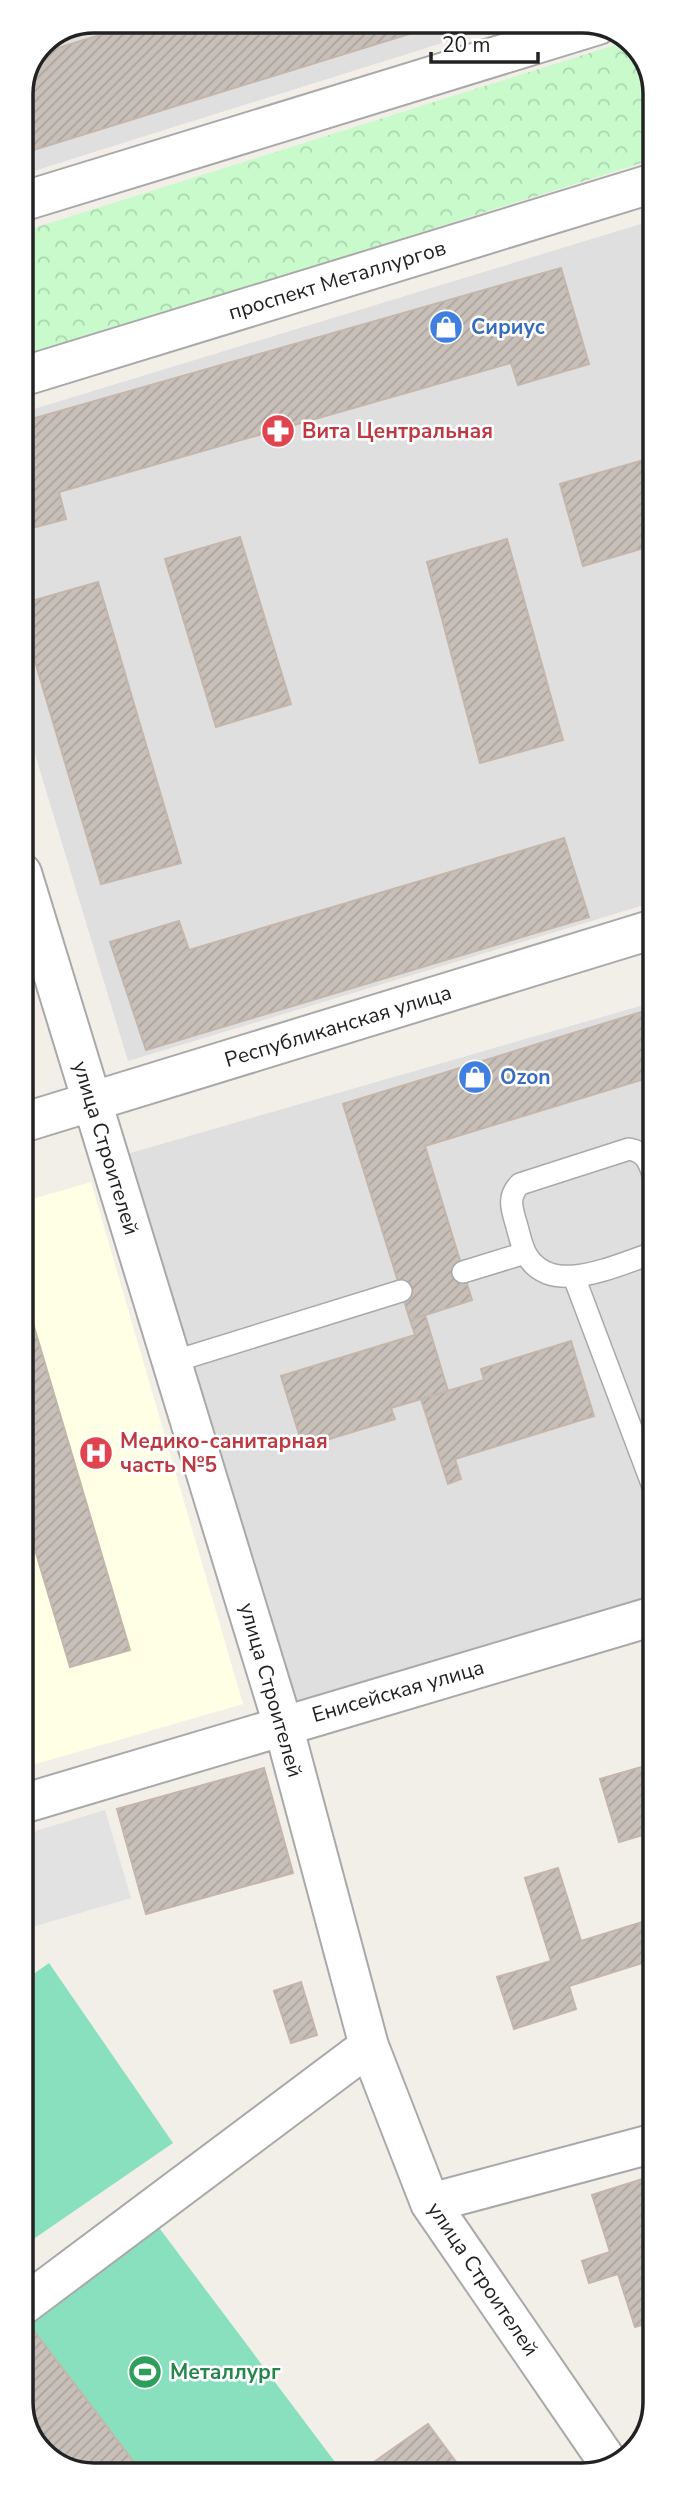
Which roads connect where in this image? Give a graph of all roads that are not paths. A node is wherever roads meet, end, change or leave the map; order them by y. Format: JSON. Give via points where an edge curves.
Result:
{"nodes":[{"id":1,"x":569,"y":33,"type":"edge"},
{"id":2,"x":643,"y":186,"type":"edge"},
{"id":3,"x":33,"y":198,"type":"edge"},
{"id":4,"x":33,"y":373,"type":"edge"},
{"id":5,"x":33,"y":909,"type":"edge"},
{"id":6,"x":643,"y":932,"type":"edge"},
{"id":7,"x":92,"y":1102,"type":"junction"},
{"id":8,"x":33,"y":1120,"type":"edge"},
{"id":9,"x":643,"y":1154,"type":"edge"},
{"id":10,"x":525,"y":1253,"type":"junction"},
{"id":11,"x":643,"y":1256,"type":"edge"},
{"id":12,"x":463,"y":1272,"type":"dead end"},
{"id":13,"x":574,"y":1278,"type":"junction"},
{"id":14,"x":401,"y":1291,"type":"dead end"},
{"id":15,"x":172,"y":1362,"type":"junction"},
{"id":16,"x":643,"y":1460,"type":"edge"},
{"id":17,"x":643,"y":1619,"type":"edge"},
{"id":18,"x":283,"y":1726,"type":"junction"},
{"id":19,"x":33,"y":1801,"type":"edge"},
{"id":20,"x":369,"y":2046,"type":"junction"},
{"id":21,"x":643,"y":2146,"type":"edge"},
{"id":22,"x":430,"y":2203,"type":"junction"},
{"id":23,"x":33,"y":2298,"type":"edge"},
{"id":24,"x":605,"y":2458,"type":"edge"}],
"edges":[{"from":1,"to":3,"type":"street"},
{"from":2,"to":4,"type":"street","name":"проспект Металлургов"},
{"from":5,"to":7,"type":"street","name":"улица Строителей"},
{"from":6,"to":7,"type":"street","name":"Республиканская улица"},
{"from":7,"to":8,"type":"street","name":"Республиканская улица"},
{"from":7,"to":15,"type":"street","name":"улица Строителей"},
{"from":9,"to":10,"type":"lane","via":[[629,1149],[520,1184],[511,1207]]},
{"from":10,"to":12,"type":"lane"},
{"from":10,"to":13,"type":"lane","via":[[547,1274]]},
{"from":11,"to":13,"type":"lane"},
{"from":13,"to":16,"type":"lane"},
{"from":14,"to":15,"type":"lane"},
{"from":15,"to":18,"type":"street","name":"улица Строителей"},
{"from":17,"to":18,"type":"street","name":"Енисейская улица"},
{"from":18,"to":19,"type":"street","name":"Енисейская улица"},
{"from":18,"to":20,"type":"street","name":"улица Строителей"},
{"from":20,"to":22,"type":"street","name":"улица Строителей"},
{"from":20,"to":23,"type":"street"},
{"from":21,"to":22,"type":"street"},
{"from":22,"to":24,"type":"street","name":"улица Строителей"}]}
